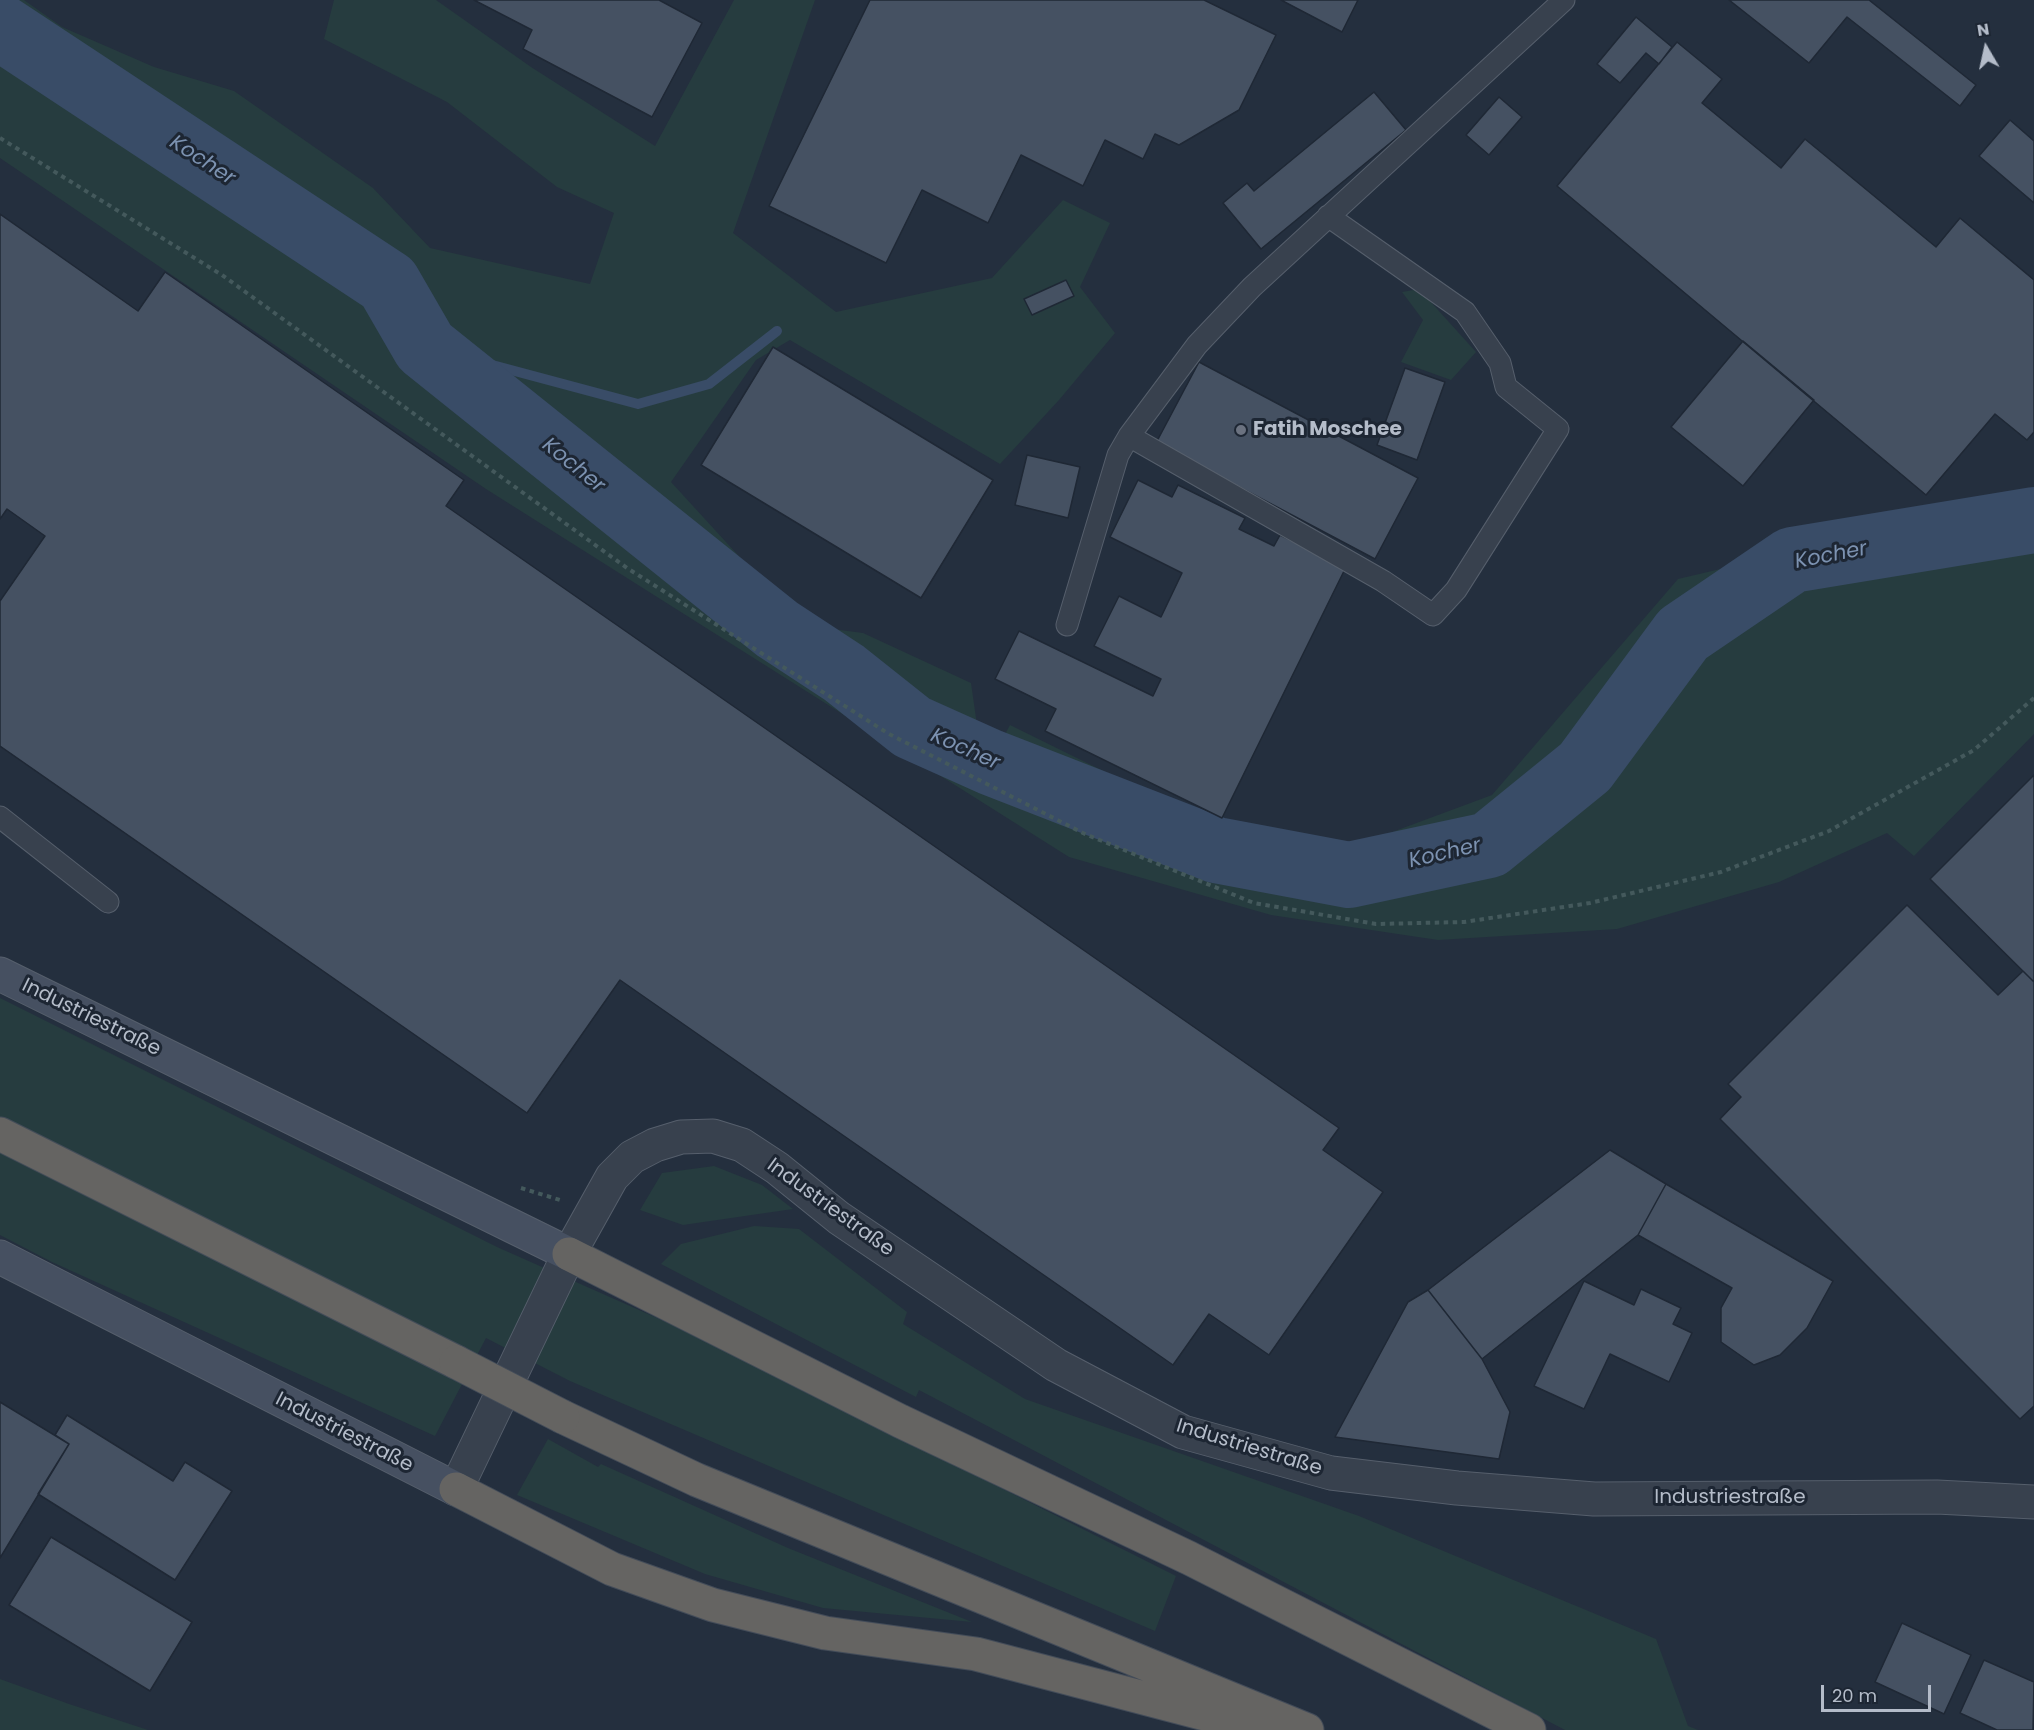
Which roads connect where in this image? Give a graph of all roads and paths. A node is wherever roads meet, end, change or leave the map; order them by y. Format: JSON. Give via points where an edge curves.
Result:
{"nodes":[{"id":1,"x":1564,"y":0,"type":"edge"},
{"id":2,"x":0,"y":138,"type":"edge"},
{"id":3,"x":1328,"y":216,"type":"junction"},
{"id":4,"x":1129,"y":436,"type":"junction"},
{"id":5,"x":1067,"y":625,"type":"dead end"},
{"id":6,"x":2034,"y":698,"type":"edge"},
{"id":7,"x":0,"y":817,"type":"edge"},
{"id":8,"x":108,"y":902,"type":"dead end"},
{"id":9,"x":0,"y":974,"type":"edge"},
{"id":10,"x":0,"y":1134,"type":"edge"},
{"id":11,"x":569,"y":1254,"type":"junction"},
{"id":12,"x":0,"y":1257,"type":"edge"},
{"id":13,"x":456,"y":1489,"type":"junction"},
{"id":14,"x":2034,"y":1502,"type":"edge"},
{"id":15,"x":1266,"y":1730,"type":"edge"},
{"id":16,"x":1307,"y":1730,"type":"edge"},
{"id":17,"x":1529,"y":1730,"type":"edge"}],
"edges":[{"from":1,"to":3,"type":"lane"},
{"from":2,"to":6,"type":"path","via":[[222,275],[627,568],[889,734],[1085,834],[1254,903],[1376,924],[1464,922],[1590,903],[1721,872],[1829,831],[1974,750]]},
{"from":3,"to":4,"type":"lane","via":[[1197,345]]},
{"from":3,"to":4,"type":"lane","via":[[1465,312],[1500,363],[1506,387],[1558,429],[1456,590],[1432,615],[1383,580]]},
{"from":4,"to":5,"type":"lane","via":[[1119,455]]},
{"from":7,"to":8,"type":"lane"},
{"from":9,"to":11,"type":"main road","name":"Industriestraße"},
{"from":10,"to":16,"type":"highway","bridge":true,"via":[[563,1417],[697,1480]]},
{"from":11,"to":13,"type":"street","name":"Industriestraße"},
{"from":11,"to":14,"type":"street","name":"Industriestraße","via":[[612,1177],[632,1157],[681,1137],[713,1136],[742,1145],[777,1168],[839,1218],[1056,1365],[1183,1432],[1319,1470],[1458,1488],[1594,1499],[1937,1497]]},
{"from":11,"to":17,"type":"highway","via":[[900,1421],[1200,1563]]},
{"from":12,"to":13,"type":"main road","name":"Industriestraße"},
{"from":13,"to":15,"type":"highway","via":[[612,1569],[713,1605],[825,1633],[976,1654]]}]}
